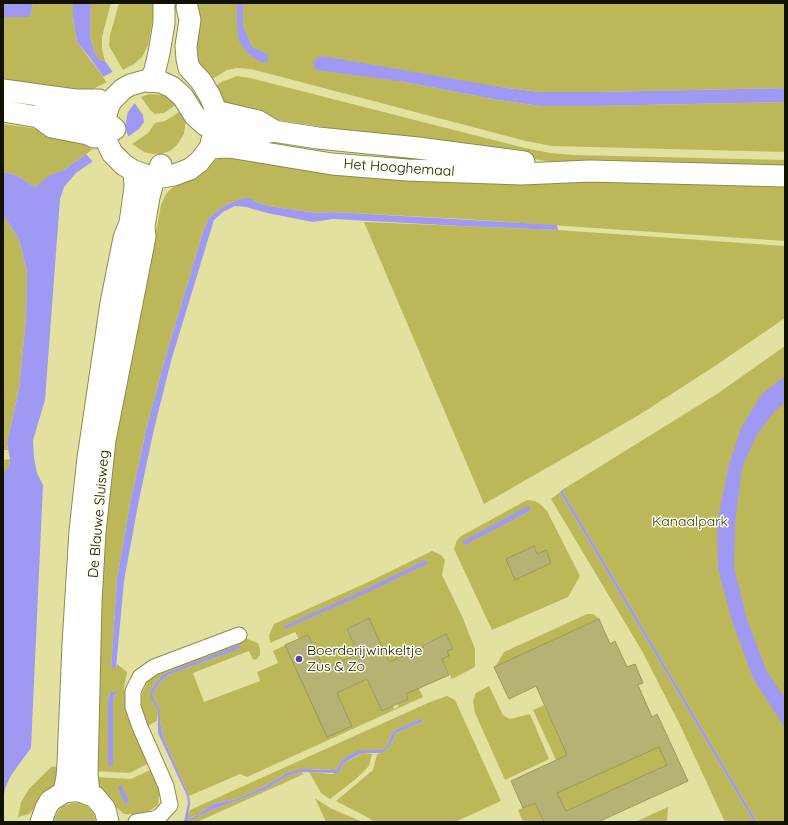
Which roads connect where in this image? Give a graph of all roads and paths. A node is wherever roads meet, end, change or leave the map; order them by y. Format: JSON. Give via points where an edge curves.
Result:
{"nodes":[{"id":1,"x":164,"y":3,"type":"edge"},
{"id":2,"x":187,"y":5,"type":"edge"},
{"id":3,"x":143,"y":75,"type":"junction"},
{"id":4,"x":186,"y":79,"type":"junction"},
{"id":5,"x":3,"y":90,"type":"edge"},
{"id":6,"x":3,"y":111,"type":"edge"},
{"id":7,"x":208,"y":117,"type":"junction"},
{"id":8,"x":103,"y":121,"type":"junction"},
{"id":9,"x":123,"y":166,"type":"junction"},
{"id":10,"x":590,"y":171,"type":"junction"},
{"id":11,"x":160,"y":173,"type":"junction"},
{"id":12,"x":785,"y":176,"type":"edge"},
{"id":13,"x":239,"y":635,"type":"dead end"},
{"id":14,"x":64,"y":792,"type":"junction"},
{"id":15,"x":89,"y":794,"type":"junction"},
{"id":16,"x":41,"y":822,"type":"edge"},
{"id":17,"x":108,"y":822,"type":"edge"},
{"id":18,"x":136,"y":822,"type":"edge"}],
"edges":[{"from":1,"to":3,"type":"main road","via":[[164,23]]},
{"from":2,"to":4,"type":"main road","via":[[182,18],[175,58]]},
{"from":3,"to":4,"type":"main road"},
{"from":3,"to":8,"type":"main road","via":[[120,78]]},
{"from":4,"to":7,"type":"main road"},
{"from":5,"to":8,"type":"main road","via":[[75,100]]},
{"from":6,"to":8,"type":"main road"},
{"from":7,"to":10,"type":"main road","name":"Het Hooghemaal","via":[[255,136],[274,131]]},
{"from":7,"to":10,"type":"main road","name":"Het Hooghemaal","via":[[229,147],[332,164],[407,170],[522,174]]},
{"from":7,"to":11,"type":"main road","via":[[199,162],[174,176]]},
{"from":8,"to":9,"type":"main road","via":[[122,144]]},
{"from":9,"to":11,"type":"main road"},
{"from":9,"to":14,"type":"main road","name":"De Blauwe Sluisweg","via":[[135,187],[130,222],[124,238],[111,303],[86,472],[73,644],[68,763]]},
{"from":10,"to":12,"type":"main road","name":"Het Hooghemaal"},
{"from":11,"to":15,"type":"main road","name":"De Blauwe Sluisweg","via":[[149,197],[144,226],[145,238],[105,440],[95,532],[91,602],[87,774]]},
{"from":13,"to":18,"type":"street","via":[[154,667],[140,677],[133,692],[133,707],[166,786],[170,805],[154,820]]},
{"from":14,"to":15,"type":"main road"},
{"from":14,"to":16,"type":"main road","via":[[50,801]]},
{"from":15,"to":17,"type":"main road","via":[[101,802]]}]}
